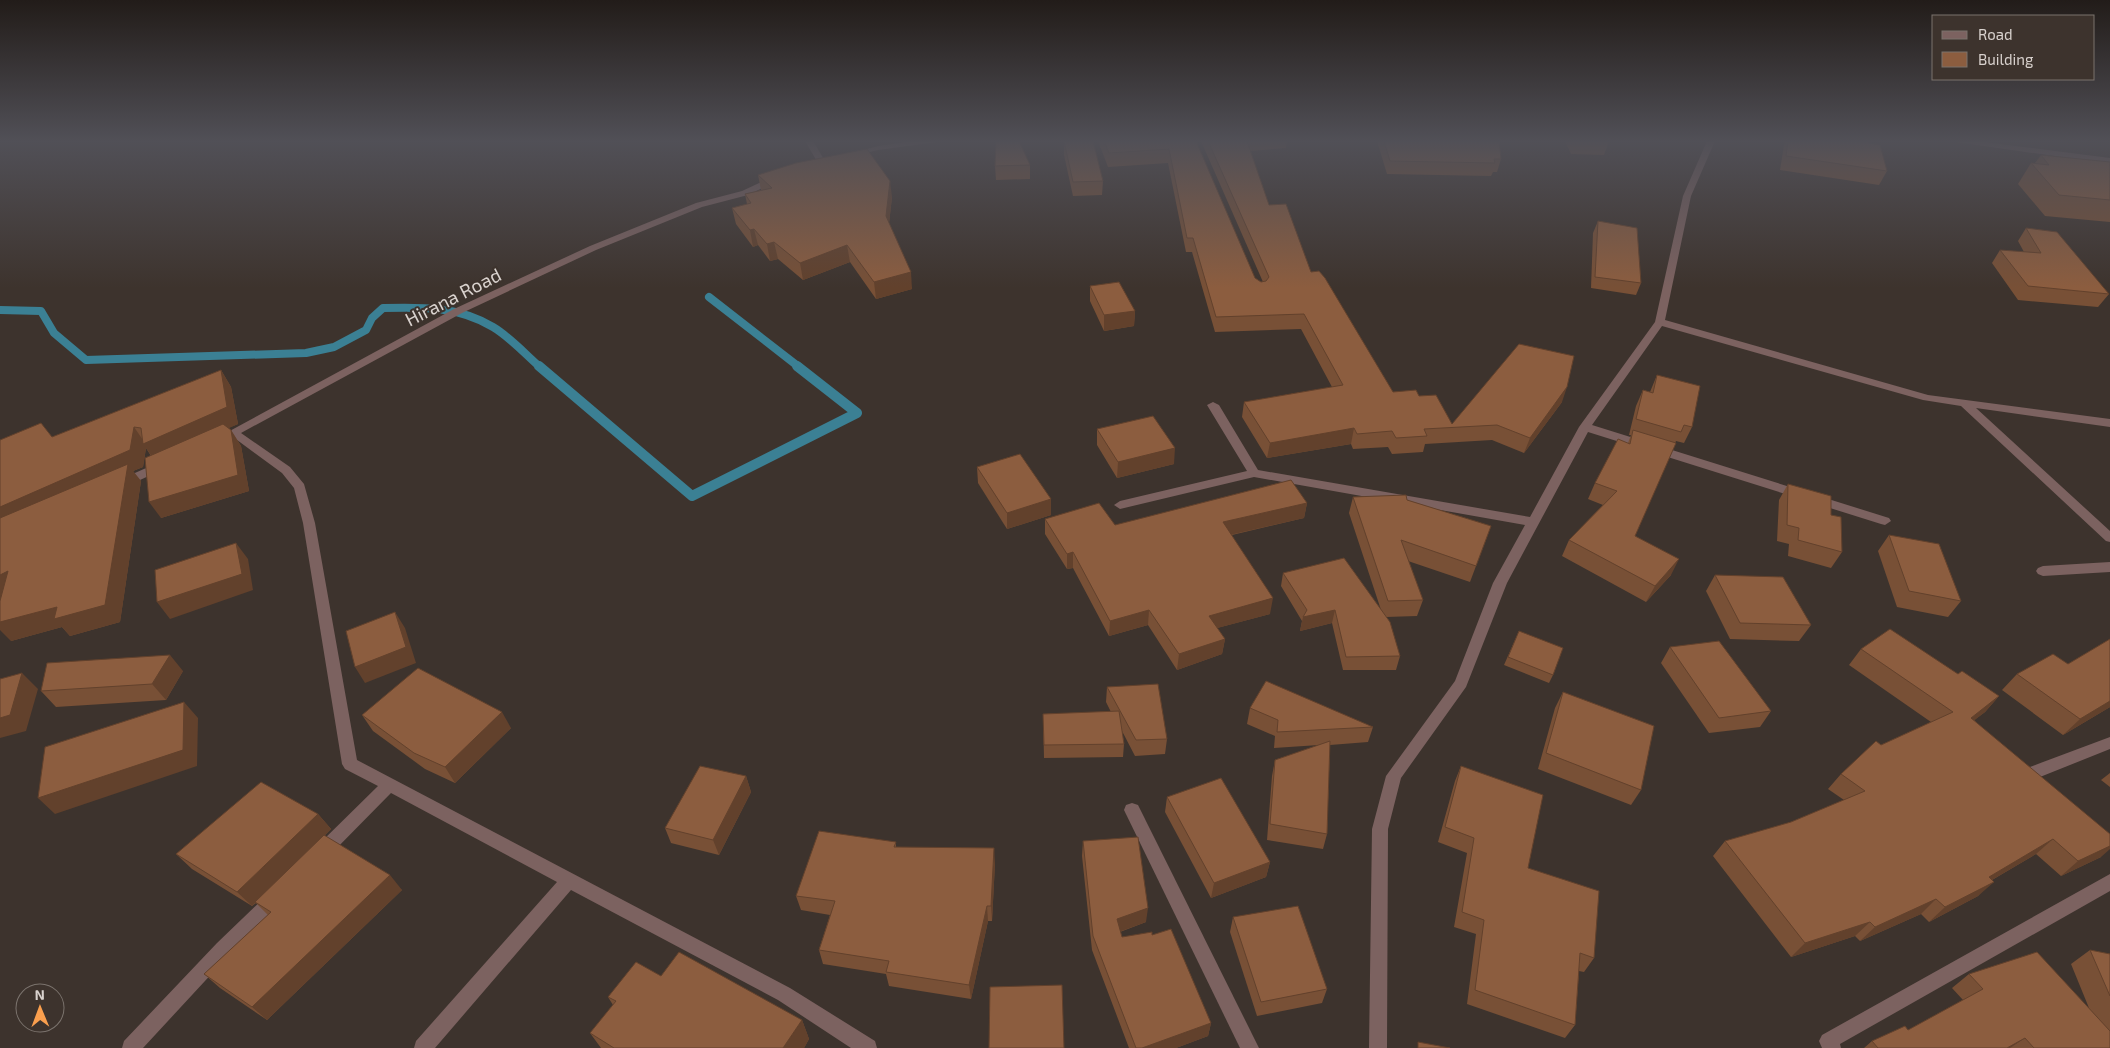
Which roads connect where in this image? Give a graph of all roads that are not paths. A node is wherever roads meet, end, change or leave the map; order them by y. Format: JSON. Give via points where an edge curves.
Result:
{"nodes":[{"id":1,"x":751,"y":190,"type":"edge"},
{"id":2,"x":1690,"y":190,"type":"edge"},
{"id":3,"x":1660,"y":322,"type":"junction"},
{"id":4,"x":1964,"y":403,"type":"junction"},
{"id":5,"x":1213,"y":404,"type":"dead end"},
{"id":6,"x":2110,"y":423,"type":"edge"},
{"id":7,"x":1585,"y":427,"type":"junction"},
{"id":8,"x":234,"y":433,"type":"junction"},
{"id":9,"x":207,"y":445,"type":"edge"},
{"id":10,"x":171,"y":461,"type":"edge"},
{"id":11,"x":1254,"y":473,"type":"junction"},
{"id":12,"x":117,"y":485,"type":"edge"},
{"id":13,"x":1120,"y":505,"type":"dead end"},
{"id":14,"x":1885,"y":521,"type":"dead end"},
{"id":15,"x":1533,"y":522,"type":"junction"},
{"id":16,"x":2110,"y":538,"type":"edge"},
{"id":17,"x":2110,"y":567,"type":"edge"},
{"id":18,"x":2043,"y":572,"type":"dead end"},
{"id":19,"x":2110,"y":743,"type":"edge"},
{"id":20,"x":389,"y":785,"type":"junction"},
{"id":21,"x":2038,"y":788,"type":"edge"},
{"id":22,"x":1132,"y":810,"type":"dead end"},
{"id":23,"x":313,"y":860,"type":"edge"},
{"id":24,"x":568,"y":881,"type":"junction"},
{"id":25,"x":2110,"y":882,"type":"edge"},
{"id":26,"x":285,"y":888,"type":"edge"},
{"id":27,"x":131,"y":1048,"type":"edge"},
{"id":28,"x":423,"y":1048,"type":"edge"},
{"id":29,"x":868,"y":1048,"type":"edge"},
{"id":30,"x":1250,"y":1048,"type":"edge"},
{"id":31,"x":1378,"y":1048,"type":"edge"},
{"id":32,"x":1832,"y":1048,"type":"edge"}],
"edges":[{"from":1,"to":8,"type":"street","name":"Hirana Road","via":[[699,205],[593,248],[458,311]]},
{"from":2,"to":3,"type":"street"},
{"from":3,"to":4,"type":"street","via":[[1927,398]]},
{"from":3,"to":7,"type":"street"},
{"from":4,"to":6,"type":"street"},
{"from":4,"to":16,"type":"street"},
{"from":5,"to":11,"type":"street"},
{"from":7,"to":14,"type":"street"},
{"from":7,"to":15,"type":"street"},
{"from":8,"to":9,"type":"street","name":"Hirana Road"},
{"from":8,"to":20,"type":"street","via":[[286,470],[300,487],[350,764]]},
{"from":10,"to":12,"type":"street"},
{"from":11,"to":13,"type":"street"},
{"from":11,"to":15,"type":"street"},
{"from":15,"to":31,"type":"street","via":[[1500,583],[1462,683],[1394,776],[1380,829]]},
{"from":17,"to":18,"type":"street"},
{"from":19,"to":21,"type":"street","via":[[2024,776]]},
{"from":20,"to":23,"type":"street"},
{"from":20,"to":24,"type":"street"},
{"from":22,"to":30,"type":"street"},
{"from":24,"to":28,"type":"street"},
{"from":24,"to":29,"type":"street","via":[[784,994]]},
{"from":25,"to":32,"type":"street","via":[[1828,1041]]},
{"from":26,"to":27,"type":"street"}]}
